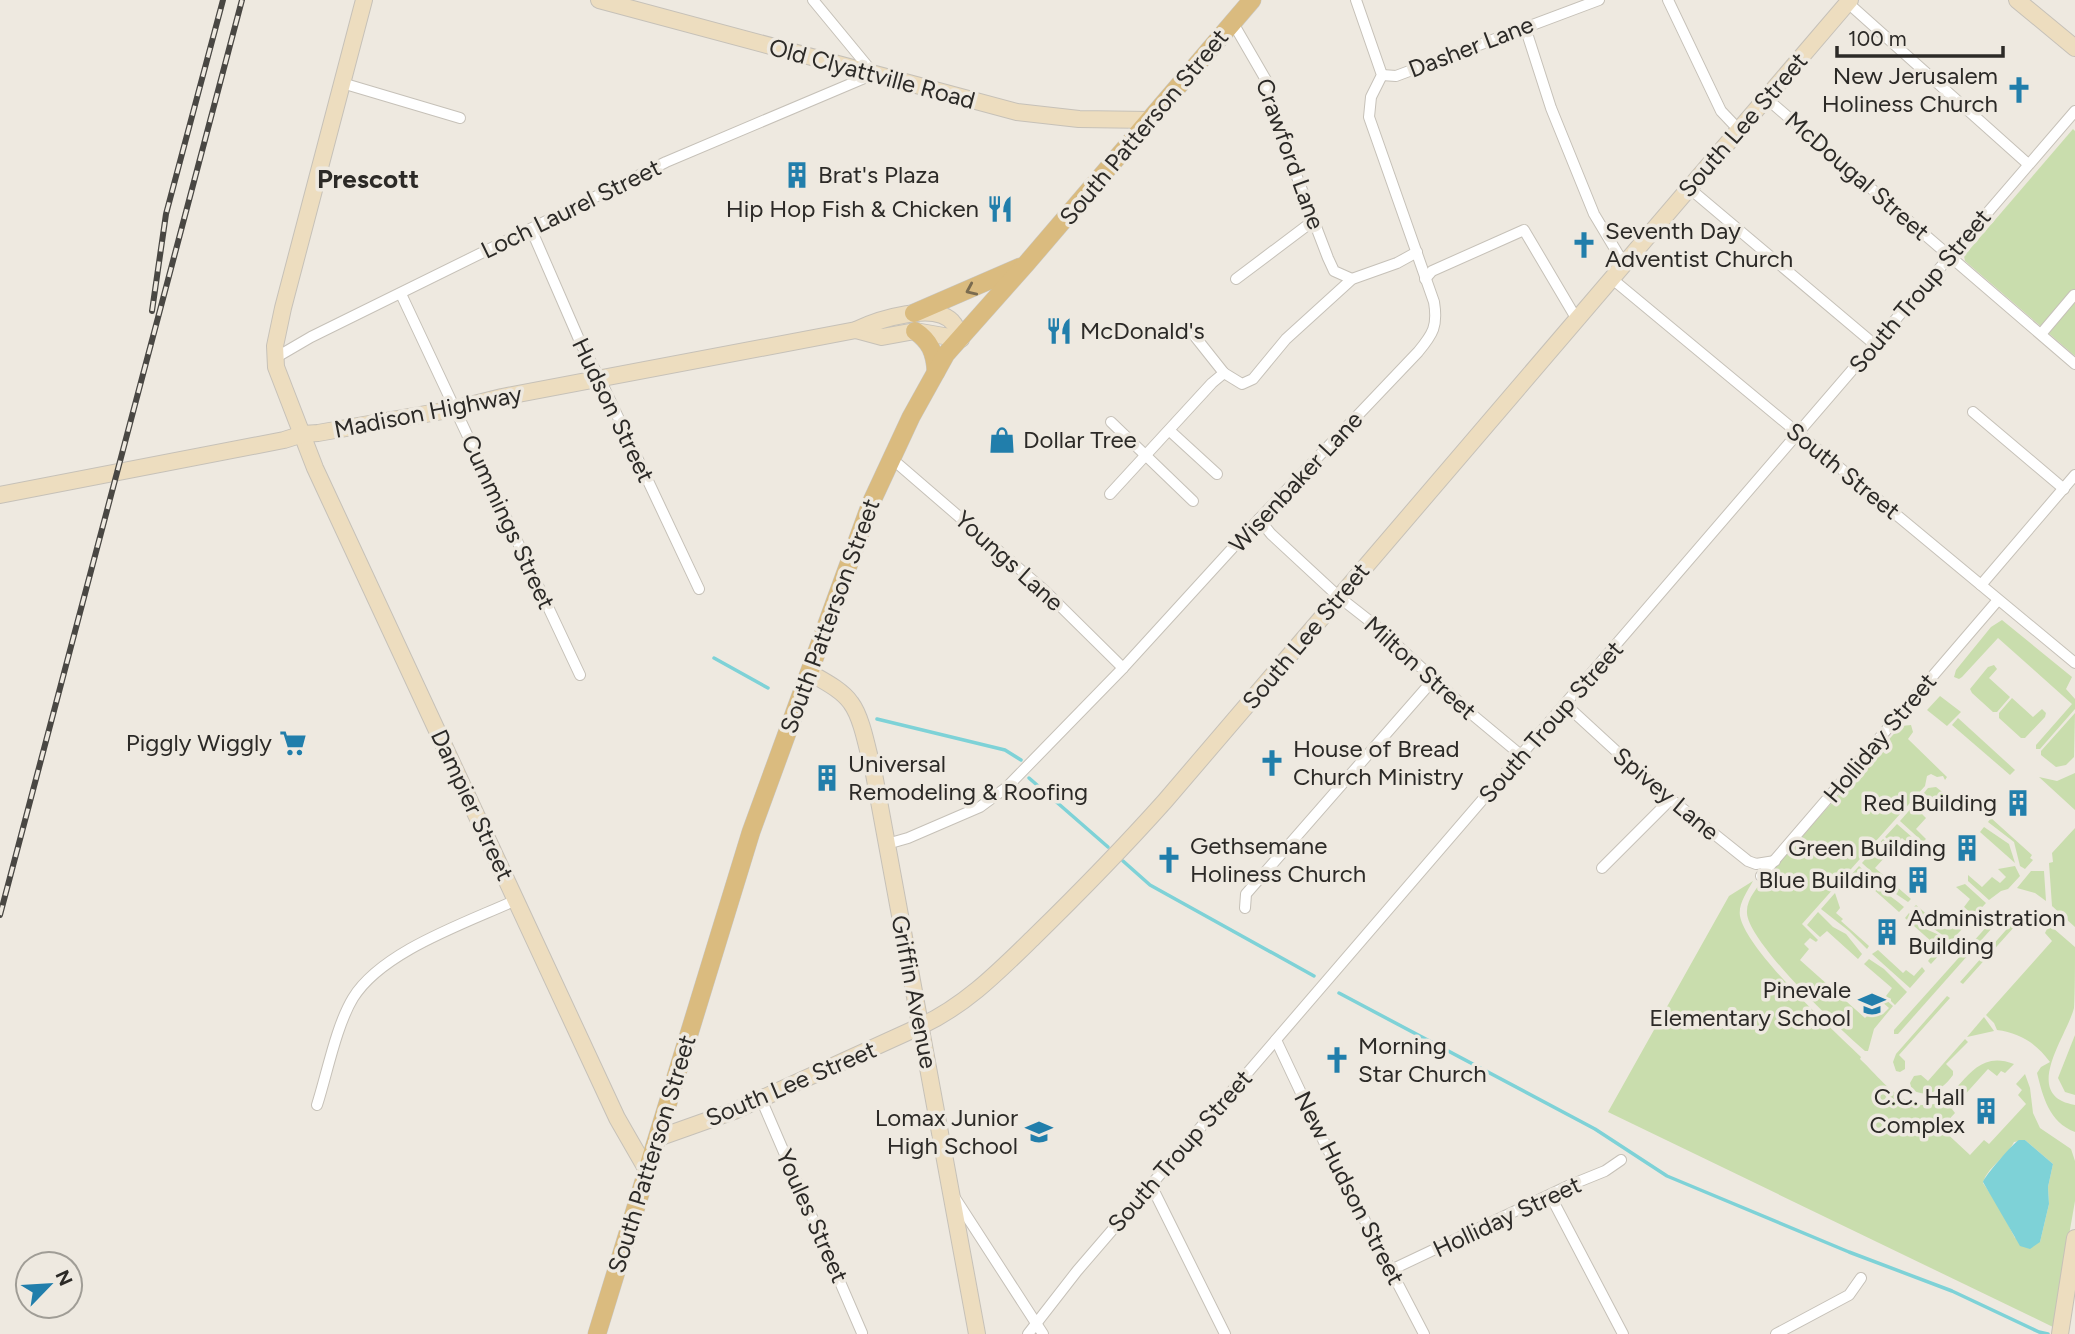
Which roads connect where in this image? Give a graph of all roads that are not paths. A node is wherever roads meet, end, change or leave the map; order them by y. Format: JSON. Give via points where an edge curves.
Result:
{"nodes":[{"id":1,"x":364,"y":0,"type":"edge"},
{"id":2,"x":599,"y":0,"type":"edge"},
{"id":3,"x":813,"y":0,"type":"edge"},
{"id":4,"x":1252,"y":0,"type":"edge"},
{"id":5,"x":1356,"y":0,"type":"edge"},
{"id":6,"x":1599,"y":0,"type":"edge"},
{"id":7,"x":1668,"y":0,"type":"edge"},
{"id":8,"x":2017,"y":0,"type":"edge"},
{"id":9,"x":1849,"y":1,"type":"edge"},
{"id":10,"x":1233,"y":23,"type":"junction"},
{"id":11,"x":1525,"y":27,"type":"junction"},
{"id":12,"x":2075,"y":48,"type":"edge"},
{"id":13,"x":874,"y":75,"type":"junction"},
{"id":14,"x":1382,"y":75,"type":"junction"},
{"id":15,"x":342,"y":83,"type":"junction"},
{"id":16,"x":1766,"y":97,"type":"junction"},
{"id":17,"x":2075,"y":111,"type":"edge"},
{"id":18,"x":460,"y":118,"type":"dead end"},
{"id":19,"x":1150,"y":120,"type":"junction"},
{"id":20,"x":1739,"y":130,"type":"junction"},
{"id":21,"x":2028,"y":164,"type":"junction"},
{"id":22,"x":1689,"y":188,"type":"junction"},
{"id":23,"x":1313,"y":221,"type":"junction"},
{"id":24,"x":531,"y":229,"type":"junction"},
{"id":25,"x":1417,"y":252,"type":"junction"},
{"id":26,"x":1950,"y":255,"type":"junction"},
{"id":27,"x":1026,"y":264,"type":"junction"},
{"id":28,"x":1623,"y":264,"type":"junction"},
{"id":29,"x":1611,"y":278,"type":"junction"},
{"id":30,"x":1236,"y":279,"type":"dead end"},
{"id":31,"x":1352,"y":279,"type":"junction"},
{"id":32,"x":1425,"y":279,"type":"junction"},
{"id":33,"x":401,"y":293,"type":"junction"},
{"id":34,"x":2074,"y":295,"type":"edge"},
{"id":35,"x":914,"y":313,"type":"junction"},
{"id":36,"x":1576,"y":318,"type":"junction"},
{"id":37,"x":856,"y":330,"type":"junction"},
{"id":38,"x":915,"y":331,"type":"junction"},
{"id":39,"x":1193,"y":334,"type":"dead end"},
{"id":40,"x":2041,"y":334,"type":"junction"},
{"id":41,"x":961,"y":339,"type":"junction"},
{"id":42,"x":1874,"y":344,"type":"junction"},
{"id":43,"x":275,"y":358,"type":"junction"},
{"id":44,"x":2075,"y":364,"type":"edge"},
{"id":45,"x":936,"y":372,"type":"junction"},
{"id":46,"x":1224,"y":373,"type":"junction"},
{"id":47,"x":600,"y":379,"type":"junction"},
{"id":48,"x":454,"y":409,"type":"junction"},
{"id":49,"x":1973,"y":412,"type":"dead end"},
{"id":50,"x":1111,"y":422,"type":"dead end"},
{"id":51,"x":1170,"y":430,"type":"junction"},
{"id":52,"x":303,"y":434,"type":"junction"},
{"id":53,"x":1798,"y":435,"type":"junction"},
{"id":54,"x":1145,"y":456,"type":"junction"},
{"id":55,"x":891,"y":458,"type":"junction"},
{"id":56,"x":1217,"y":474,"type":"dead end"},
{"id":57,"x":2075,"y":475,"type":"edge"},
{"id":58,"x":2064,"y":489,"type":"junction"},
{"id":59,"x":1110,"y":494,"type":"dead end"},
{"id":60,"x":0,"y":495,"type":"edge"},
{"id":61,"x":1193,"y":501,"type":"dead end"},
{"id":62,"x":1259,"y":519,"type":"junction"},
{"id":63,"x":1981,"y":585,"type":"junction"},
{"id":64,"x":699,"y":589,"type":"dead end"},
{"id":65,"x":1339,"y":597,"type":"junction"},
{"id":66,"x":1998,"y":600,"type":"junction"},
{"id":67,"x":2075,"y":663,"type":"edge"},
{"id":68,"x":1123,"y":667,"type":"junction"},
{"id":69,"x":810,"y":673,"type":"junction"},
{"id":70,"x":580,"y":675,"type":"dead end"},
{"id":71,"x":1434,"y":679,"type":"junction"},
{"id":72,"x":1566,"y":705,"type":"junction"},
{"id":73,"x":1522,"y":756,"type":"junction"},
{"id":74,"x":1670,"y":800,"type":"junction"},
{"id":75,"x":887,"y":844,"type":"junction"},
{"id":76,"x":1775,"y":861,"type":"junction"},
{"id":77,"x":1602,"y":868,"type":"dead end"},
{"id":78,"x":1761,"y":876,"type":"dead end"},
{"id":79,"x":516,"y":900,"type":"junction"},
{"id":80,"x":1245,"y":908,"type":"dead end"},
{"id":81,"x":921,"y":1026,"type":"junction"},
{"id":82,"x":1276,"y":1040,"type":"junction"},
{"id":83,"x":761,"y":1099,"type":"junction"},
{"id":84,"x":317,"y":1105,"type":"dead end"},
{"id":85,"x":658,"y":1138,"type":"junction"},
{"id":86,"x":1621,"y":1160,"type":"dead end"},
{"id":87,"x":648,"y":1172,"type":"junction"},
{"id":88,"x":1151,"y":1185,"type":"junction"},
{"id":89,"x":952,"y":1192,"type":"junction"},
{"id":90,"x":1550,"y":1195,"type":"junction"},
{"id":91,"x":2075,"y":1238,"type":"edge"},
{"id":92,"x":1391,"y":1270,"type":"junction"},
{"id":93,"x":1861,"y":1278,"type":"dead end"},
{"id":94,"x":1037,"y":1323,"type":"junction"},
{"id":95,"x":2060,"y":1331,"type":"edge"},
{"id":96,"x":862,"y":1333,"type":"edge"},
{"id":97,"x":597,"y":1334,"type":"edge"},
{"id":98,"x":977,"y":1334,"type":"edge"},
{"id":99,"x":1028,"y":1334,"type":"edge"},
{"id":100,"x":1043,"y":1334,"type":"edge"},
{"id":101,"x":1225,"y":1334,"type":"edge"},
{"id":102,"x":1424,"y":1334,"type":"edge"},
{"id":103,"x":1623,"y":1334,"type":"edge"},
{"id":104,"x":1776,"y":1334,"type":"edge"}],
"edges":[{"from":1,"to":15,"type":"main road"},
{"from":2,"to":13,"type":"main road","name":"Old Clyattville Road"},
{"from":3,"to":13,"type":"street"},
{"from":4,"to":10,"type":"main road","name":"South Patterson Street"},
{"from":5,"to":14,"type":"street"},
{"from":6,"to":11,"type":"street","name":"Dasher Lane"},
{"from":7,"to":20,"type":"street","via":[[1721,111]]},
{"from":8,"to":12,"type":"main road"},
{"from":9,"to":16,"type":"main road","name":"South Lee Street"},
{"from":9,"to":21,"type":"street"},
{"from":10,"to":19,"type":"main road","name":"South Patterson Street"},
{"from":10,"to":23,"type":"street","name":"Crawford Lane","via":[[1266,80],[1269,104]]},
{"from":11,"to":14,"type":"street","name":"Dasher Lane","via":[[1396,76]]},
{"from":11,"to":28,"type":"street","via":[[1551,108],[1590,202]]},
{"from":13,"to":19,"type":"main road","name":"Old Clyattville Road","via":[[1017,112]]},
{"from":13,"to":24,"type":"street","name":"Loch Laurel Street","via":[[720,137]]},
{"from":14,"to":25,"type":"street","name":"Wisenbaker Lane","via":[[1371,97],[1369,117]]},
{"from":15,"to":18,"type":"street"},
{"from":15,"to":43,"type":"main road","via":[[283,308]]},
{"from":16,"to":20,"type":"main road","name":"South Lee Street"},
{"from":16,"to":26,"type":"street","name":"McDougal Street"},
{"from":17,"to":21,"type":"street","name":"South Troup Street"},
{"from":19,"to":27,"type":"main road","name":"South Patterson Street"},
{"from":20,"to":22,"type":"main road","name":"South Lee Street"},
{"from":21,"to":26,"type":"street","name":"South Troup Street"},
{"from":22,"to":28,"type":"main road","name":"South Lee Street"},
{"from":22,"to":42,"type":"street"},
{"from":23,"to":30,"type":"street"},
{"from":23,"to":31,"type":"street","name":"Crawford Lane","via":[[1334,271]]},
{"from":24,"to":33,"type":"street","name":"Loch Laurel Street"},
{"from":24,"to":47,"type":"street","name":"Hudson Street"},
{"from":25,"to":31,"type":"street"},
{"from":25,"to":32,"type":"street","name":"Wisenbaker Lane"},
{"from":26,"to":40,"type":"street","name":"McDougal Street"},
{"from":26,"to":42,"type":"street","name":"South Troup Street"},
{"from":27,"to":35,"type":"main road","one_way":true},
{"from":27,"to":41,"type":"main road","name":"South Patterson Street"},
{"from":28,"to":29,"type":"main road","name":"South Lee Street"},
{"from":29,"to":36,"type":"main road","name":"South Lee Street"},
{"from":29,"to":53,"type":"street","name":"South Street"},
{"from":31,"to":46,"type":"street","via":[[1286,339],[1253,379],[1242,384]]},
{"from":32,"to":36,"type":"street","via":[[1432,271],[1524,230]]},
{"from":32,"to":62,"type":"street","name":"Wisenbaker Lane","via":[[1436,313],[1429,339]]},
{"from":33,"to":43,"type":"street","name":"Loch Laurel Street"},
{"from":33,"to":48,"type":"street","name":"Cummings Street"},
{"from":34,"to":40,"type":"street"},
{"from":35,"to":37,"type":"main road","name":"Madison Highway"},
{"from":35,"to":41,"type":"main road","name":"Madison Highway","via":[[942,315],[954,322]]},
{"from":36,"to":65,"type":"main road","name":"South Lee Street"},
{"from":37,"to":38,"type":"main road","name":"Madison Highway","via":[[882,337]]},
{"from":37,"to":47,"type":"main road","name":"Madison Highway"},
{"from":38,"to":41,"type":"main road","name":"Madison Highway"},
{"from":38,"to":45,"type":"main road","via":[[926,339]]},
{"from":39,"to":46,"type":"street"},
{"from":40,"to":44,"type":"street","name":"McDougal Street"},
{"from":41,"to":45,"type":"main road","name":"South Patterson Street"},
{"from":42,"to":53,"type":"street","name":"South Troup Street"},
{"from":43,"to":52,"type":"main road","name":"Dampier Street"},
{"from":45,"to":55,"type":"main road","name":"South Patterson Street"},
{"from":46,"to":51,"type":"street"},
{"from":47,"to":48,"type":"main road","name":"Madison Highway"},
{"from":47,"to":64,"type":"street","name":"Hudson Street"},
{"from":48,"to":52,"type":"main road","name":"Madison Highway"},
{"from":48,"to":70,"type":"street","name":"Cummings Street"},
{"from":49,"to":58,"type":"street"},
{"from":50,"to":54,"type":"street"},
{"from":51,"to":54,"type":"street"},
{"from":51,"to":56,"type":"street"},
{"from":52,"to":60,"type":"main road","name":"Madison Highway"},
{"from":52,"to":79,"type":"main road","name":"Dampier Street"},
{"from":53,"to":63,"type":"street","name":"South Street"},
{"from":53,"to":72,"type":"street","name":"South Troup Street"},
{"from":54,"to":59,"type":"street"},
{"from":54,"to":61,"type":"street"},
{"from":55,"to":68,"type":"street","name":"Youngs Lane","via":[[1044,590]]},
{"from":55,"to":69,"type":"main road","name":"South Patterson Street"},
{"from":57,"to":58,"type":"street"},
{"from":58,"to":63,"type":"street"},
{"from":62,"to":65,"type":"street","name":"Milton Street"},
{"from":62,"to":68,"type":"street","name":"Wisenbaker Lane"},
{"from":63,"to":66,"type":"street","name":"South Street"},
{"from":65,"to":71,"type":"street","name":"Milton Street"},
{"from":65,"to":81,"type":"main road","name":"South Lee Street","via":[[1165,801],[1091,880],[988,981],[947,1013]]},
{"from":66,"to":67,"type":"street","name":"South Street"},
{"from":66,"to":76,"type":"street","name":"Holliday Street"},
{"from":68,"to":75,"type":"street","name":"Wisenbaker Lane","via":[[987,803]]},
{"from":69,"to":75,"type":"main road","name":"Griffin Avenue","via":[[832,686],[856,712]]},
{"from":69,"to":85,"type":"main road","name":"South Patterson Street","via":[[751,832]]},
{"from":71,"to":73,"type":"street","name":"Milton Street"},
{"from":71,"to":80,"type":"street","via":[[1246,894]]},
{"from":72,"to":73,"type":"street","name":"South Troup Street"},
{"from":72,"to":74,"type":"street","name":"Spivey Lane"},
{"from":73,"to":82,"type":"street","name":"South Troup Street"},
{"from":74,"to":76,"type":"street","name":"Spivey Lane","via":[[1748,861]]},
{"from":74,"to":77,"type":"street"},
{"from":75,"to":81,"type":"main road","name":"Griffin Avenue"},
{"from":76,"to":78,"type":"street","name":"Holliday Street"},
{"from":79,"to":84,"type":"street","via":[[399,954],[367,979],[345,1017]]},
{"from":79,"to":87,"type":"main road","name":"Dampier Street","via":[[617,1118]]},
{"from":81,"to":83,"type":"main road","name":"South Lee Street"},
{"from":81,"to":89,"type":"main road","name":"Griffin Avenue"},
{"from":82,"to":88,"type":"street","name":"South Troup Street"},
{"from":82,"to":92,"type":"street","name":"New Hudson Street"},
{"from":83,"to":85,"type":"main road","name":"South Lee Street"},
{"from":83,"to":96,"type":"street","name":"Youles Street"},
{"from":85,"to":87,"type":"main road","name":"South Patterson Street"},
{"from":86,"to":90,"type":"street","name":"Holliday Street"},
{"from":87,"to":97,"type":"main road","name":"South Patterson Street"},
{"from":88,"to":94,"type":"street","name":"South Troup Street"},
{"from":88,"to":101,"type":"street"},
{"from":89,"to":94,"type":"street"},
{"from":89,"to":98,"type":"main road","name":"Griffin Avenue"},
{"from":90,"to":92,"type":"street","name":"Holliday Street"},
{"from":90,"to":103,"type":"street"},
{"from":91,"to":95,"type":"main road"},
{"from":92,"to":102,"type":"street","name":"New Hudson Street"},
{"from":93,"to":104,"type":"street","via":[[1849,1295]]},
{"from":94,"to":99,"type":"street","name":"South Troup Street"},
{"from":94,"to":100,"type":"street"}]}
